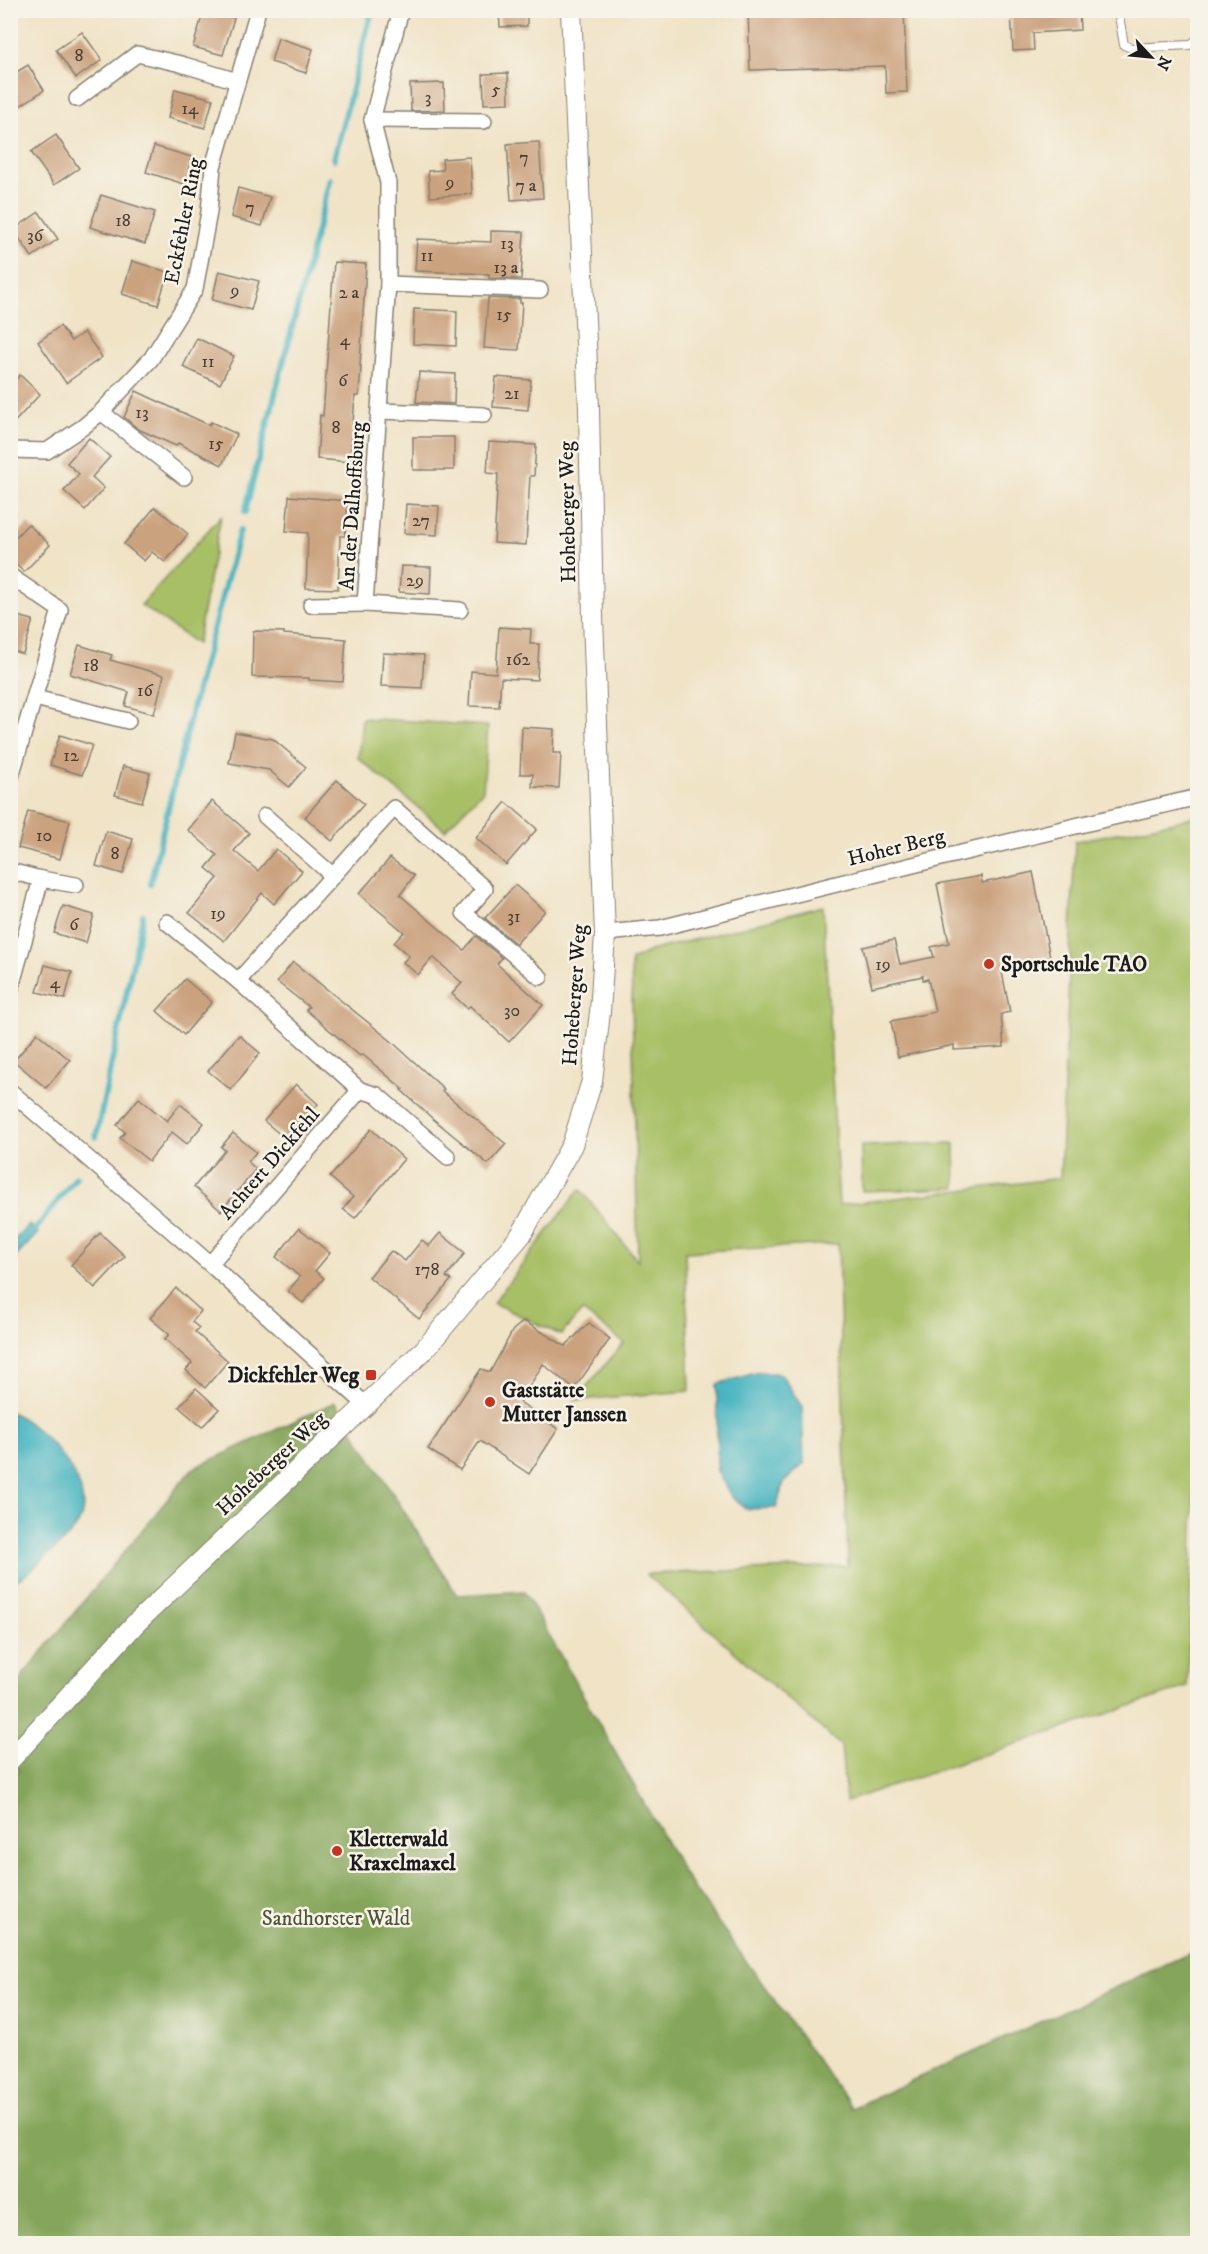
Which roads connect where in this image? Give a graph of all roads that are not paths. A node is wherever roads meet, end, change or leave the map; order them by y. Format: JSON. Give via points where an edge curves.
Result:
{"nodes":[{"id":1,"x":258,"y":10,"type":"edge"},
{"id":2,"x":401,"y":10,"type":"edge"},
{"id":3,"x":570,"y":10,"type":"edge"},
{"id":4,"x":1118,"y":10,"type":"edge"},
{"id":5,"x":1197,"y":39,"type":"edge"},
{"id":6,"x":237,"y":81,"type":"junction"},
{"id":7,"x":77,"y":99,"type":"dead end"},
{"id":8,"x":372,"y":120,"type":"junction"},
{"id":9,"x":484,"y":121,"type":"dead end"},
{"id":10,"x":388,"y":284,"type":"junction"},
{"id":11,"x":540,"y":290,"type":"dead end"},
{"id":12,"x":380,"y":411,"type":"junction"},
{"id":13,"x":101,"y":412,"type":"junction"},
{"id":14,"x":484,"y":415,"type":"dead end"},
{"id":15,"x":10,"y":450,"type":"edge"},
{"id":16,"x":184,"y":477,"type":"dead end"},
{"id":17,"x":10,"y":576,"type":"edge"},
{"id":18,"x":365,"y":604,"type":"junction"},
{"id":19,"x":310,"y":606,"type":"dead end"},
{"id":20,"x":460,"y":610,"type":"dead end"},
{"id":21,"x":35,"y":698,"type":"junction"},
{"id":22,"x":128,"y":721,"type":"dead end"},
{"id":23,"x":10,"y":780,"type":"edge"},
{"id":24,"x":1197,"y":797,"type":"edge"},
{"id":25,"x":265,"y":816,"type":"dead end"},
{"id":26,"x":10,"y":871,"type":"edge"},
{"id":27,"x":332,"y":875,"type":"junction"},
{"id":28,"x":41,"y":879,"type":"junction"},
{"id":29,"x":76,"y":885,"type":"dead end"},
{"id":30,"x":167,"y":922,"type":"dead end"},
{"id":31,"x":605,"y":935,"type":"junction"},
{"id":32,"x":540,"y":977,"type":"dead end"},
{"id":33,"x":238,"y":981,"type":"junction"},
{"id":34,"x":10,"y":991,"type":"edge"},
{"id":35,"x":360,"y":1090,"type":"junction"},
{"id":36,"x":10,"y":1091,"type":"edge"},
{"id":37,"x":448,"y":1157,"type":"dead end"},
{"id":38,"x":210,"y":1264,"type":"junction"},
{"id":39,"x":367,"y":1406,"type":"junction"},
{"id":40,"x":10,"y":1760,"type":"edge"}],
"edges":[{"from":1,"to":6,"type":"street","name":"Eckfehler Ring"},
{"from":2,"to":8,"type":"street","name":"An der Dalhoffsburg"},
{"from":3,"to":31,"type":"street","name":"Hoheberger Weg","via":[[589,409]]},
{"from":4,"to":5,"type":"lane","via":[[1124,45],[1131,48],[1190,45]]},
{"from":6,"to":7,"type":"street","via":[[137,54]]},
{"from":6,"to":13,"type":"street","name":"Eckfehler Ring","via":[[213,167],[195,289],[152,359]]},
{"from":8,"to":9,"type":"street"},
{"from":8,"to":10,"type":"street","name":"An der Dalhoffsburg","via":[[388,183]]},
{"from":10,"to":11,"type":"street"},
{"from":10,"to":12,"type":"street","name":"An der Dalhoffsburg"},
{"from":12,"to":14,"type":"street","name":"An der Dalhoffsburg"},
{"from":12,"to":18,"type":"street","name":"An der Dalhoffsburg"},
{"from":13,"to":15,"type":"street","name":"Eckfehler Ring","via":[[47,451]]},
{"from":13,"to":16,"type":"street"},
{"from":17,"to":21,"type":"street","via":[[60,610]]},
{"from":18,"to":19,"type":"street","name":"An der Dalhoffsburg"},
{"from":18,"to":20,"type":"street","name":"An der Dalhoffsburg"},
{"from":21,"to":22,"type":"street"},
{"from":21,"to":23,"type":"street"},
{"from":24,"to":31,"type":"street","name":"Hoher Berg","via":[[660,928]]},
{"from":25,"to":27,"type":"street"},
{"from":26,"to":28,"type":"street"},
{"from":27,"to":32,"type":"street","via":[[394,808],[485,889],[464,913]]},
{"from":27,"to":33,"type":"street"},
{"from":28,"to":29,"type":"street"},
{"from":28,"to":34,"type":"street"},
{"from":30,"to":33,"type":"street"},
{"from":31,"to":39,"type":"street","name":"Hoheberger Weg","via":[[592,1081],[572,1145],[521,1235],[424,1350]]},
{"from":33,"to":35,"type":"street"},
{"from":35,"to":37,"type":"street","via":[[377,1095]]},
{"from":35,"to":38,"type":"street","name":"Achtert Dickfehl"},
{"from":36,"to":38,"type":"street"},
{"from":38,"to":39,"type":"street"},
{"from":39,"to":40,"type":"street","name":"Hoheberger Weg","via":[[135,1624]]}]}
